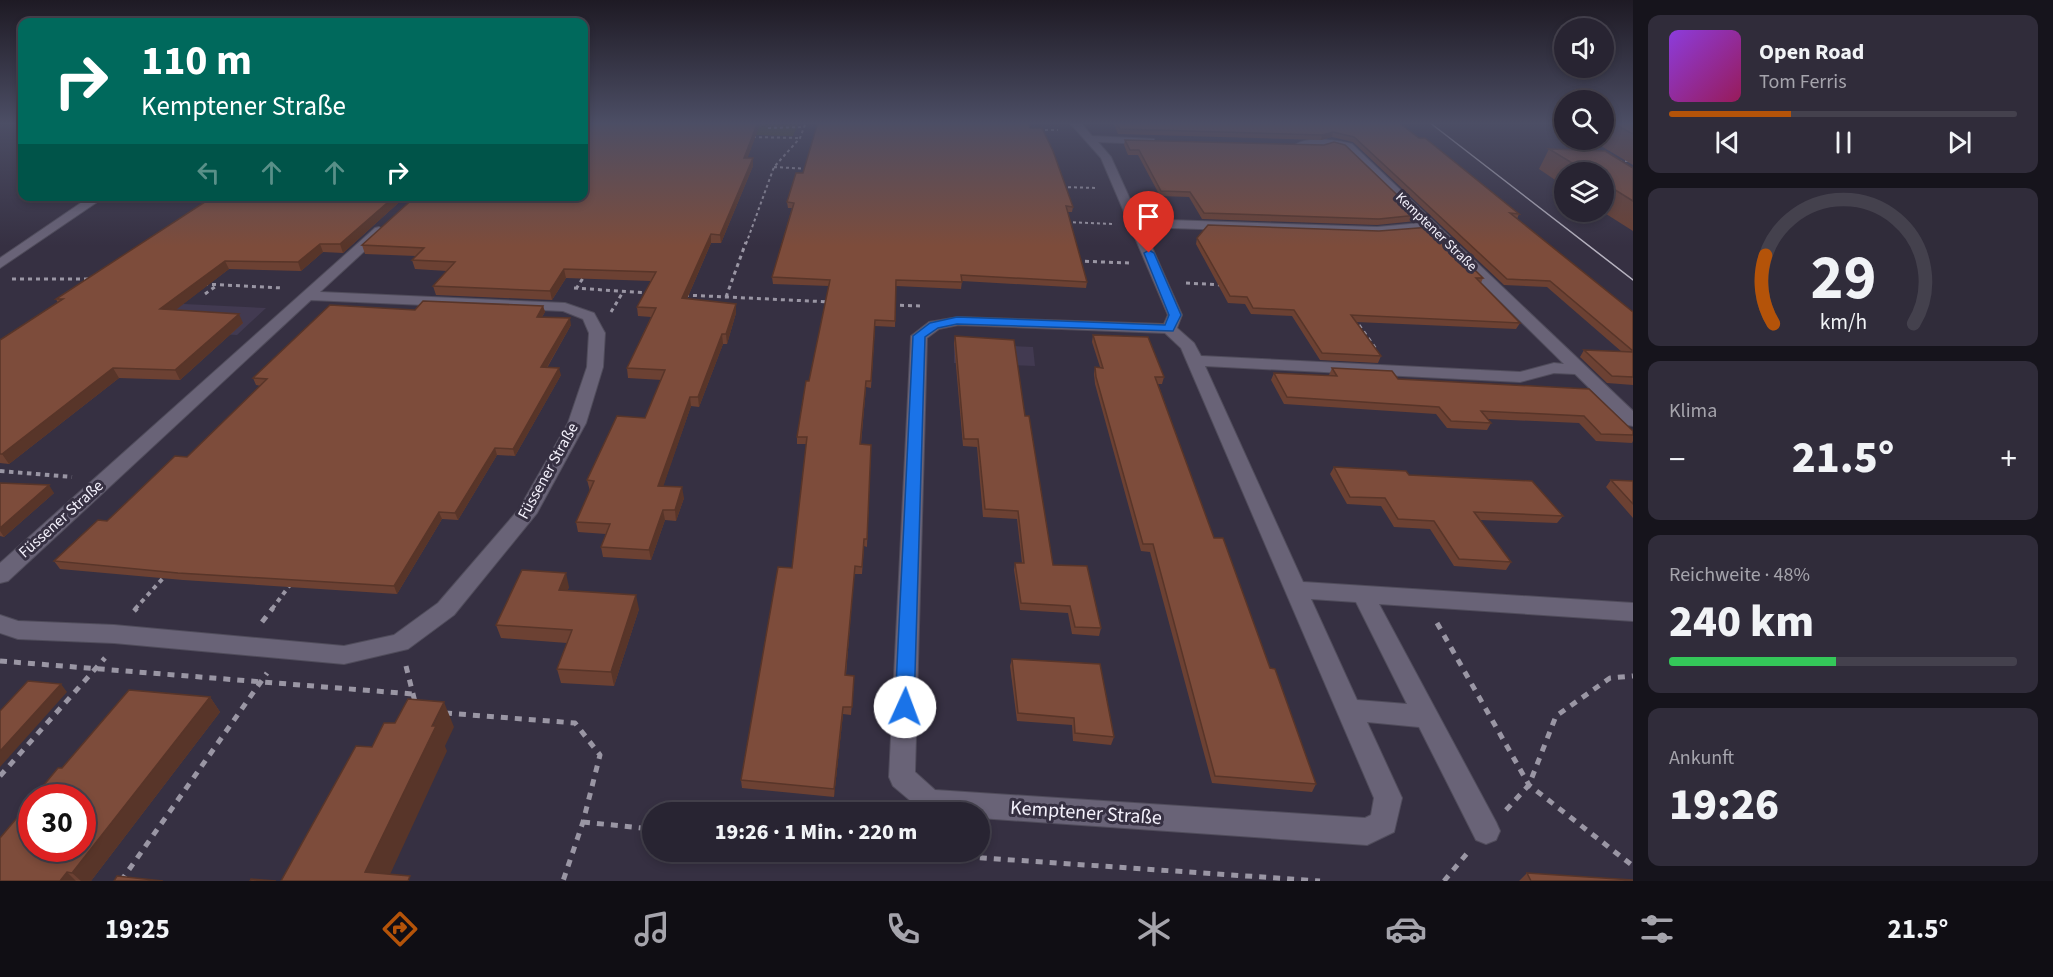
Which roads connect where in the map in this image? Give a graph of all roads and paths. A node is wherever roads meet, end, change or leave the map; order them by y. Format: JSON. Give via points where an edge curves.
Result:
{"nodes":[{"id":1,"x":777,"y":163,"type":"edge"},
{"id":2,"x":1109,"y":163,"type":"edge"},
{"id":3,"x":1366,"y":163,"type":"edge"},
{"id":4,"x":774,"y":167,"type":"junction"},
{"id":5,"x":819,"y":169,"type":"edge"},
{"id":6,"x":1060,"y":187,"type":"edge"},
{"id":7,"x":1122,"y":189,"type":"junction"},
{"id":8,"x":93,"y":201,"type":"edge"},
{"id":9,"x":390,"y":222,"type":"edge"},
{"id":10,"x":1058,"y":222,"type":"edge"},
{"id":11,"x":1135,"y":224,"type":"junction"},
{"id":12,"x":1431,"y":227,"type":"junction"},
{"id":13,"x":1071,"y":260,"type":"edge"},
{"id":14,"x":0,"y":264,"type":"edge"},
{"id":15,"x":1154,"y":264,"type":"junction"},
{"id":16,"x":588,"y":270,"type":"edge"},
{"id":17,"x":28,"y":278,"type":"dead end"},
{"id":18,"x":95,"y":280,"type":"edge"},
{"id":19,"x":1161,"y":282,"type":"junction"},
{"id":20,"x":194,"y":284,"type":"edge"},
{"id":21,"x":217,"y":285,"type":"junction"},
{"id":22,"x":1233,"y":285,"type":"edge"},
{"id":23,"x":310,"y":293,"type":"junction"},
{"id":24,"x":205,"y":294,"type":"dead end"},
{"id":25,"x":726,"y":297,"type":"dead end"},
{"id":26,"x":565,"y":307,"type":"junction"},
{"id":27,"x":1169,"y":329,"type":"junction"},
{"id":28,"x":1196,"y":361,"type":"junction"},
{"id":29,"x":1578,"y":369,"type":"junction"},
{"id":30,"x":1633,"y":421,"type":"edge"},
{"id":31,"x":0,"y":471,"type":"edge"},
{"id":32,"x":76,"y":477,"type":"dead end"},
{"id":33,"x":173,"y":567,"type":"edge"},
{"id":34,"x":0,"y":574,"type":"edge"},
{"id":35,"x":293,"y":581,"type":"edge"},
{"id":36,"x":1296,"y":590,"type":"junction"},
{"id":37,"x":1362,"y":593,"type":"junction"},
{"id":38,"x":1421,"y":597,"type":"junction"},
{"id":39,"x":1633,"y":612,"type":"edge"},
{"id":40,"x":0,"y":624,"type":"edge"},
{"id":41,"x":114,"y":634,"type":"junction"},
{"id":42,"x":400,"y":643,"type":"junction"},
{"id":43,"x":244,"y":647,"type":"junction"},
{"id":44,"x":284,"y":650,"type":"junction"},
{"id":45,"x":0,"y":661,"type":"edge"},
{"id":46,"x":96,"y":668,"type":"junction"},
{"id":47,"x":1633,"y":676,"type":"edge"},
{"id":48,"x":262,"y":681,"type":"junction"},
{"id":49,"x":413,"y":694,"type":"junction"},
{"id":50,"x":1351,"y":710,"type":"junction"},
{"id":51,"x":417,"y":711,"type":"edge"},
{"id":52,"x":435,"y":712,"type":"edge"},
{"id":53,"x":1427,"y":717,"type":"junction"},
{"id":54,"x":0,"y":776,"type":"edge"},
{"id":55,"x":1529,"y":785,"type":"junction"},
{"id":56,"x":583,"y":822,"type":"junction"},
{"id":57,"x":642,"y":828,"type":"edge"},
{"id":58,"x":1486,"y":831,"type":"dead end"},
{"id":59,"x":990,"y":858,"type":"edge"},
{"id":60,"x":1633,"y":866,"type":"edge"},
{"id":61,"x":121,"y":881,"type":"edge"},
{"id":62,"x":563,"y":881,"type":"edge"},
{"id":63,"x":1320,"y":881,"type":"edge"}],
"edges":[{"from":1,"to":4,"type":"path"},
{"from":2,"to":7,"type":"street"},
{"from":3,"to":12,"type":"street","name":"Kemptener Straße"},
{"from":4,"to":5,"type":"path"},
{"from":4,"to":25,"type":"path"},
{"from":6,"to":7,"type":"path"},
{"from":7,"to":11,"type":"street"},
{"from":8,"to":14,"type":"street"},
{"from":9,"to":23,"type":"street","name":"Füssener Straße"},
{"from":10,"to":11,"type":"path"},
{"from":11,"to":12,"type":"street","name":"Kemptener Straße","via":[[1377,231]]},
{"from":11,"to":15,"type":"street"},
{"from":12,"to":29,"type":"street","name":"Kemptener Straße"},
{"from":13,"to":15,"type":"path"},
{"from":15,"to":19,"type":"street"},
{"from":16,"to":26,"type":"path"},
{"from":17,"to":18,"type":"path"},
{"from":19,"to":22,"type":"path"},
{"from":19,"to":27,"type":"street","via":[[1175,315]]},
{"from":20,"to":21,"type":"path"},
{"from":21,"to":23,"type":"path"},
{"from":21,"to":24,"type":"path"},
{"from":23,"to":26,"type":"street","name":"Füssener Straße"},
{"from":23,"to":34,"type":"street","name":"Füssener Straße"},
{"from":26,"to":42,"type":"street","name":"Füssener Straße","via":[[589,316],[597,333],[595,367],[576,423],[527,513],[446,609]]},
{"from":27,"to":28,"type":"street","name":"Kemptener Straße","via":[[1188,346]]},
{"from":27,"to":50,"type":"street","name":"Kemptener Straße","via":[[957,321],[934,325],[919,336],[902,777],[929,802],[1367,832],[1384,823],[1388,798]]},
{"from":28,"to":29,"type":"street","via":[[1520,377],[1554,368]]},
{"from":28,"to":36,"type":"street","name":"Kemptener Straße"},
{"from":29,"to":30,"type":"street","name":"Kemptener Straße"},
{"from":31,"to":32,"type":"path","name":"Füssener Straße"},
{"from":33,"to":41,"type":"path"},
{"from":35,"to":43,"type":"path"},
{"from":36,"to":37,"type":"street"},
{"from":36,"to":50,"type":"street","name":"Kemptener Straße"},
{"from":37,"to":38,"type":"street"},
{"from":37,"to":53,"type":"street"},
{"from":38,"to":39,"type":"street"},
{"from":38,"to":55,"type":"path"},
{"from":40,"to":41,"type":"street","name":"Füssener Straße","via":[[18,630]]},
{"from":41,"to":43,"type":"street","name":"Füssener Straße"},
{"from":42,"to":44,"type":"street","name":"Füssener Straße","via":[[344,655]]},
{"from":42,"to":49,"type":"path"},
{"from":43,"to":44,"type":"street","name":"Füssener Straße"},
{"from":44,"to":48,"type":"path"},
{"from":45,"to":46,"type":"path"},
{"from":46,"to":48,"type":"path"},
{"from":46,"to":54,"type":"path"},
{"from":47,"to":55,"type":"path","via":[[1610,678],[1556,716]]},
{"from":48,"to":49,"type":"path"},
{"from":48,"to":61,"type":"path"},
{"from":49,"to":51,"type":"path"},
{"from":50,"to":53,"type":"street"},
{"from":52,"to":56,"type":"path","via":[[575,723],[600,755]]},
{"from":53,"to":58,"type":"street"},
{"from":55,"to":60,"type":"path"},
{"from":56,"to":57,"type":"path"},
{"from":56,"to":62,"type":"path"},
{"from":59,"to":63,"type":"path"}]}
